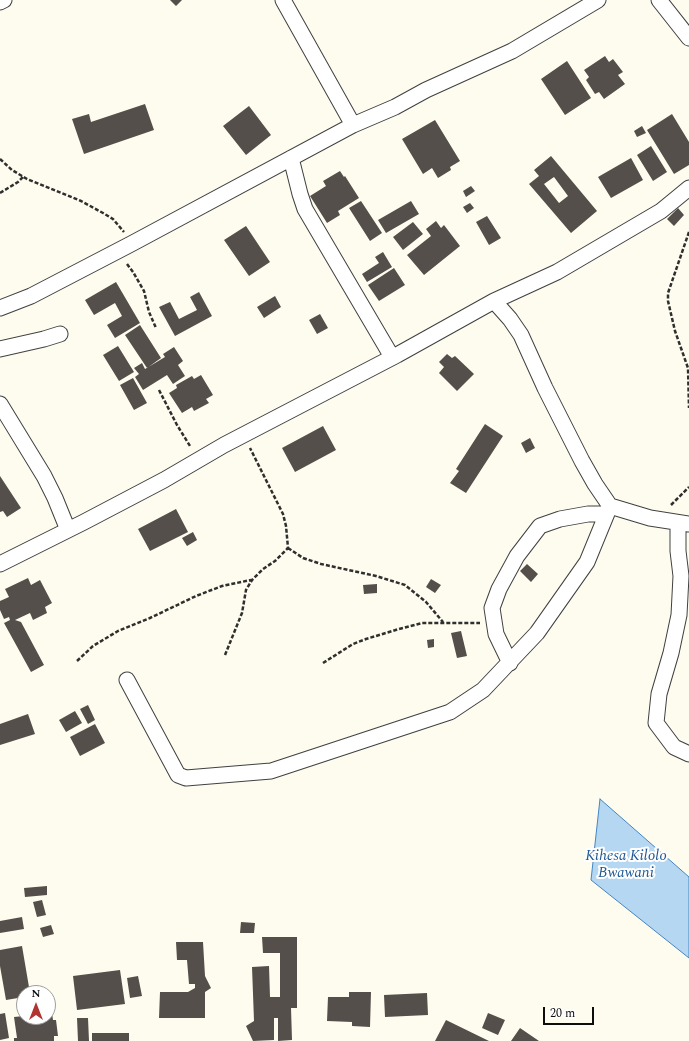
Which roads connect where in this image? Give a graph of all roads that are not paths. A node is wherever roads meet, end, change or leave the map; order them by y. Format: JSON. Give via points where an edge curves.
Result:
{"nodes":[{"id":1,"x":4,"y":0,"type":"edge"},
{"id":2,"x":283,"y":0,"type":"edge"},
{"id":3,"x":598,"y":0,"type":"edge"},
{"id":4,"x":659,"y":0,"type":"edge"},
{"id":5,"x":0,"y":2,"type":"edge"},
{"id":6,"x":689,"y":38,"type":"edge"},
{"id":7,"x":353,"y":124,"type":"junction"},
{"id":8,"x":291,"y":158,"type":"junction"},
{"id":9,"x":689,"y":188,"type":"edge"},
{"id":10,"x":494,"y":302,"type":"junction"},
{"id":11,"x":0,"y":308,"type":"edge"},
{"id":12,"x":60,"y":334,"type":"dead end"},
{"id":13,"x":0,"y":349,"type":"edge"},
{"id":14,"x":392,"y":357,"type":"junction"},
{"id":15,"x":0,"y":404,"type":"edge"},
{"id":16,"x":608,"y":510,"type":"junction"},
{"id":17,"x":684,"y":523,"type":"edge"},
{"id":18,"x":68,"y":530,"type":"junction"},
{"id":19,"x":0,"y":564,"type":"edge"},
{"id":20,"x":510,"y":663,"type":"junction"},
{"id":21,"x":127,"y":680,"type":"dead end"},
{"id":22,"x":689,"y":754,"type":"edge"}],
"edges":[{"from":1,"to":5,"type":"street"},
{"from":2,"to":7,"type":"street"},
{"from":3,"to":7,"type":"street","via":[[512,51],[395,107]]},
{"from":4,"to":6,"type":"street"},
{"from":7,"to":8,"type":"street"},
{"from":8,"to":11,"type":"street","via":[[31,296]]},
{"from":8,"to":14,"type":"street","via":[[305,209]]},
{"from":9,"to":10,"type":"street","via":[[661,211],[558,272]]},
{"from":10,"to":14,"type":"street"},
{"from":10,"to":16,"type":"street","via":[[521,335],[545,388]]},
{"from":12,"to":13,"type":"street"},
{"from":14,"to":18,"type":"street"},
{"from":15,"to":18,"type":"street","via":[[44,476]]},
{"from":16,"to":17,"type":"street"},
{"from":16,"to":20,"type":"street","via":[[587,562],[537,633]]},
{"from":16,"to":20,"type":"street","via":[[560,519],[540,526],[517,556],[492,608],[496,634]]},
{"from":17,"to":22,"type":"street","via":[[678,550],[681,576],[679,615],[659,694],[656,723],[674,747]]},
{"from":18,"to":19,"type":"street"},
{"from":20,"to":21,"type":"street","via":[[483,690],[450,712],[271,771],[186,778],[178,775]]}]}
